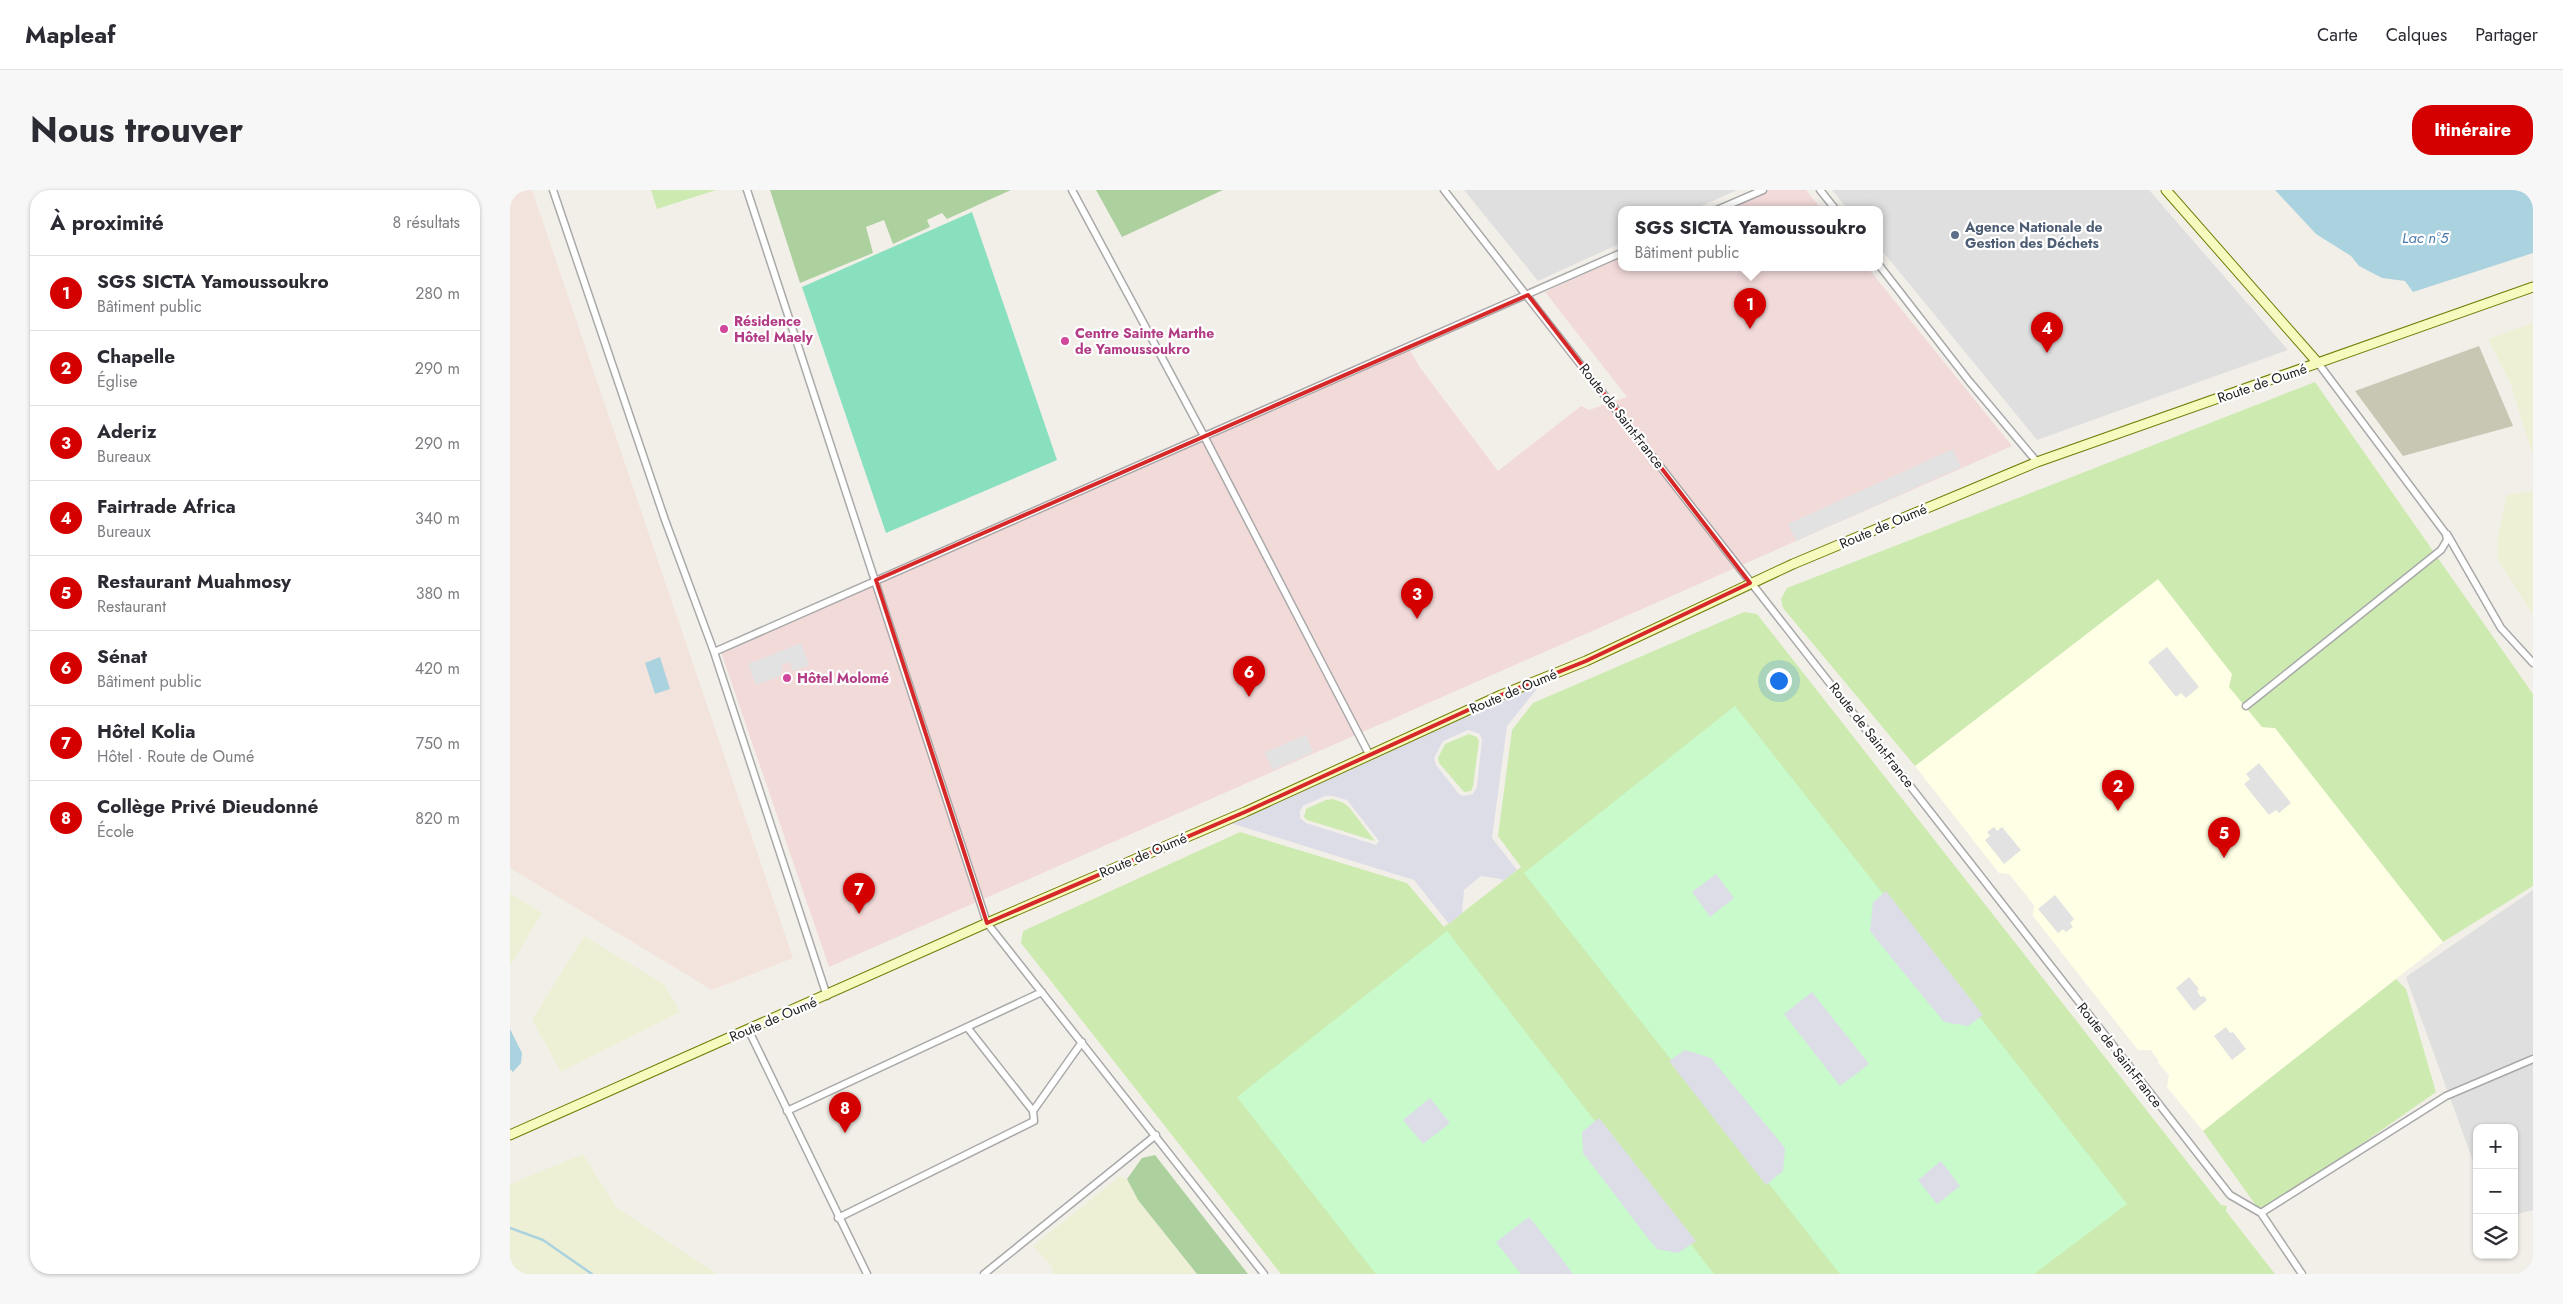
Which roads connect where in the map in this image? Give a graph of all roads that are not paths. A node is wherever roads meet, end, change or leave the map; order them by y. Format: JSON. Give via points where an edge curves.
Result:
{"nodes":[{"id":1,"x":553,"y":190,"type":"edge"},
{"id":2,"x":747,"y":190,"type":"edge"},
{"id":3,"x":1072,"y":190,"type":"edge"},
{"id":4,"x":1444,"y":190,"type":"edge"},
{"id":5,"x":1763,"y":190,"type":"edge"},
{"id":6,"x":1820,"y":190,"type":"edge"},
{"id":7,"x":2166,"y":190,"type":"edge"},
{"id":8,"x":1726,"y":206,"type":"edge"},
{"id":9,"x":1833,"y":206,"type":"edge"},
{"id":10,"x":1618,"y":254,"type":"edge"},
{"id":11,"x":1883,"y":270,"type":"edge"},
{"id":12,"x":2533,"y":287,"type":"edge"},
{"id":13,"x":1528,"y":295,"type":"junction"},
{"id":14,"x":2318,"y":363,"type":"junction"},
{"id":15,"x":1204,"y":436,"type":"junction"},
{"id":16,"x":2037,"y":462,"type":"junction"},
{"id":17,"x":2446,"y":534,"type":"junction"},
{"id":18,"x":876,"y":580,"type":"junction"},
{"id":19,"x":1750,"y":583,"type":"junction"},
{"id":20,"x":714,"y":652,"type":"junction"},
{"id":21,"x":2533,"y":663,"type":"edge"},
{"id":22,"x":2246,"y":706,"type":"dead end"},
{"id":23,"x":1369,"y":754,"type":"junction"},
{"id":24,"x":987,"y":923,"type":"junction"},
{"id":25,"x":1042,"y":992,"type":"junction"},
{"id":26,"x":827,"y":996,"type":"junction"},
{"id":27,"x":967,"y":1027,"type":"junction"},
{"id":28,"x":748,"y":1029,"type":"junction"},
{"id":29,"x":1082,"y":1042,"type":"junction"},
{"id":30,"x":2533,"y":1059,"type":"edge"},
{"id":31,"x":787,"y":1111,"type":"junction"},
{"id":32,"x":1033,"y":1111,"type":"junction"},
{"id":33,"x":510,"y":1135,"type":"edge"},
{"id":34,"x":1156,"y":1135,"type":"junction"},
{"id":35,"x":2261,"y":1213,"type":"junction"},
{"id":36,"x":838,"y":1218,"type":"junction"},
{"id":37,"x":867,"y":1274,"type":"edge"},
{"id":38,"x":984,"y":1274,"type":"edge"},
{"id":39,"x":1264,"y":1274,"type":"edge"},
{"id":40,"x":2302,"y":1274,"type":"edge"}],
"edges":[{"from":1,"to":20,"type":"street","via":[[665,520]]},
{"from":2,"to":18,"type":"street"},
{"from":3,"to":15,"type":"street"},
{"from":4,"to":13,"type":"street","name":"Route de Saint-France"},
{"from":5,"to":8,"type":"street"},
{"from":6,"to":9,"type":"street"},
{"from":7,"to":14,"type":"main road"},
{"from":10,"to":13,"type":"street"},
{"from":11,"to":16,"type":"street"},
{"from":12,"to":14,"type":"main road","name":"Route de Oumé"},
{"from":13,"to":15,"type":"street"},
{"from":13,"to":19,"type":"street","name":"Route de Saint-France"},
{"from":14,"to":16,"type":"main road","name":"Route de Oumé"},
{"from":14,"to":17,"type":"street"},
{"from":15,"to":18,"type":"street"},
{"from":15,"to":23,"type":"street"},
{"from":16,"to":19,"type":"main road","name":"Route de Oumé"},
{"from":17,"to":21,"type":"street","via":[[2500,628]]},
{"from":17,"to":22,"type":"street","via":[[2447,540],[2441,550]]},
{"from":18,"to":20,"type":"street"},
{"from":18,"to":24,"type":"street"},
{"from":19,"to":23,"type":"main road","name":"Route de Oumé","via":[[1586,661]]},
{"from":19,"to":35,"type":"street","name":"Route de Saint-France","via":[[2230,1195]]},
{"from":20,"to":26,"type":"street"},
{"from":23,"to":24,"type":"main road","name":"Route de Oumé","via":[[1245,812]]},
{"from":24,"to":25,"type":"street"},
{"from":24,"to":26,"type":"main road","name":"Route de Oumé"},
{"from":25,"to":27,"type":"street"},
{"from":25,"to":29,"type":"street"},
{"from":26,"to":28,"type":"main road","name":"Route de Oumé"},
{"from":27,"to":31,"type":"street"},
{"from":27,"to":32,"type":"street"},
{"from":28,"to":31,"type":"street"},
{"from":28,"to":33,"type":"main road","name":"Route de Oumé"},
{"from":29,"to":32,"type":"street"},
{"from":29,"to":34,"type":"street"},
{"from":30,"to":35,"type":"street","via":[[2446,1096]]},
{"from":31,"to":36,"type":"street"},
{"from":32,"to":36,"type":"street","via":[[1034,1121]]},
{"from":34,"to":38,"type":"street"},
{"from":34,"to":39,"type":"street"},
{"from":35,"to":40,"type":"street","name":"Route de Saint-France"},
{"from":36,"to":37,"type":"street"}]}
